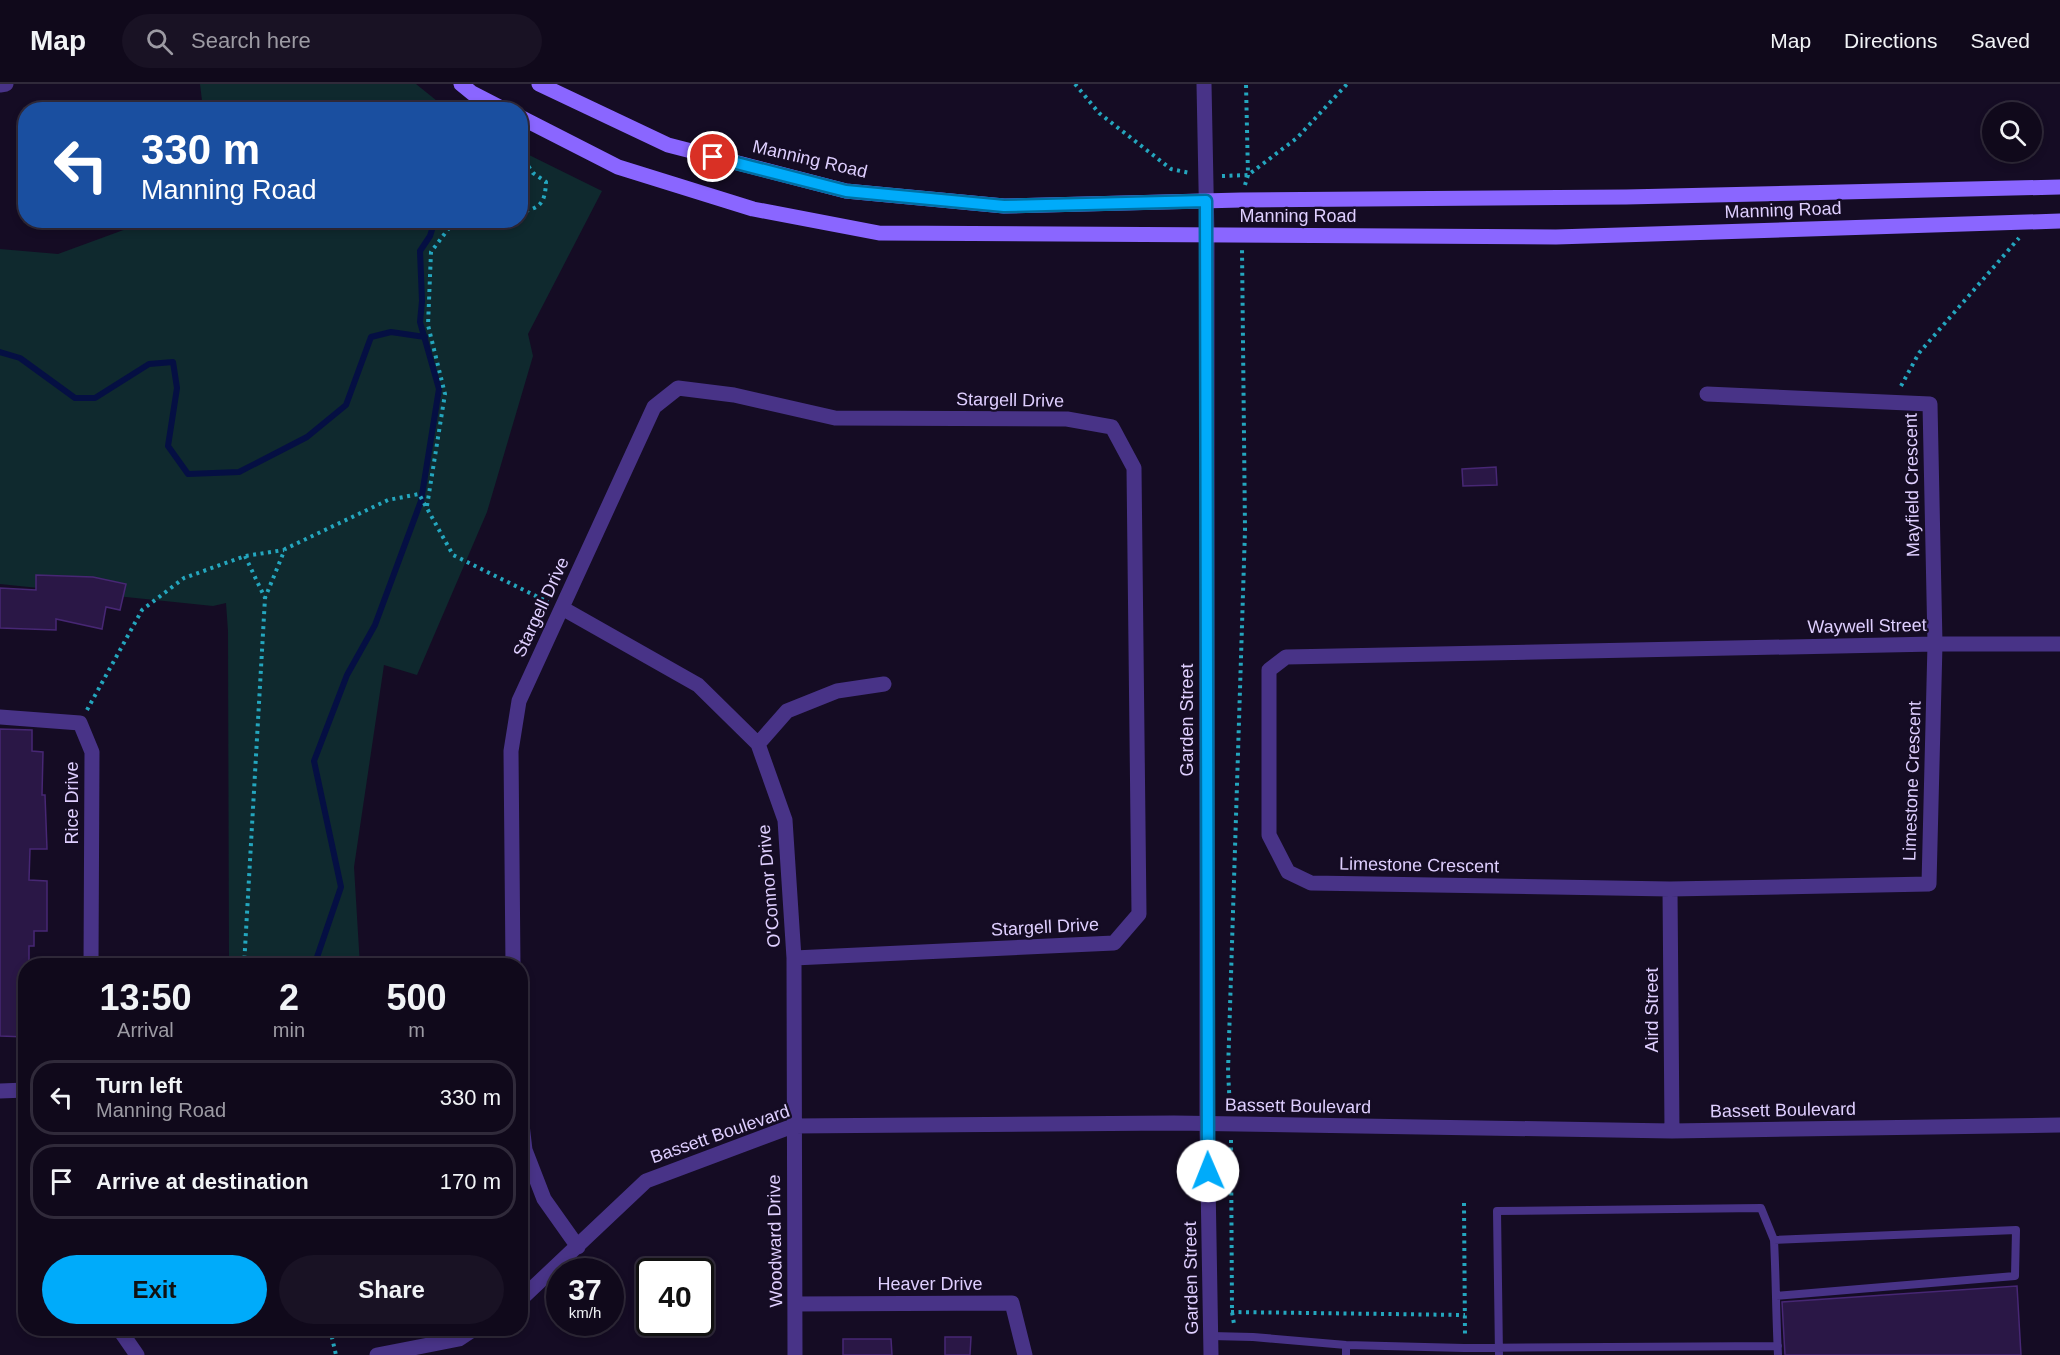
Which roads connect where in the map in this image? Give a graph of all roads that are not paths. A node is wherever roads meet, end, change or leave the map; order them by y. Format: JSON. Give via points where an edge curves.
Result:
{"nodes":[{"id":1,"x":6,"y":84,"type":"edge"},
{"id":2,"x":461,"y":84,"type":"edge"},
{"id":3,"x":539,"y":84,"type":"edge"},
{"id":4,"x":1204,"y":84,"type":"edge"},
{"id":5,"x":0,"y":85,"type":"edge"},
{"id":6,"x":489,"y":102,"type":"edge"},
{"id":7,"x":528,"y":121,"type":"edge"},
{"id":8,"x":2060,"y":187,"type":"edge"},
{"id":9,"x":1206,"y":201,"type":"junction"},
{"id":10,"x":2060,"y":221,"type":"edge"},
{"id":11,"x":1207,"y":236,"type":"junction"},
{"id":12,"x":1707,"y":393,"type":"dead end"},
{"id":13,"x":562,"y":608,"type":"junction"},
{"id":14,"x":1935,"y":644,"type":"junction"},
{"id":15,"x":2060,"y":644,"type":"edge"},
{"id":16,"x":1674,"y":649,"type":"joint"},
{"id":17,"x":884,"y":684,"type":"dead end"},
{"id":18,"x":0,"y":717,"type":"edge"},
{"id":19,"x":758,"y":744,"type":"junction"},
{"id":20,"x":1670,"y":889,"type":"junction"},
{"id":21,"x":91,"y":958,"type":"edge"},
{"id":22,"x":513,"y":958,"type":"edge"},
{"id":23,"x":794,"y":958,"type":"junction"},
{"id":24,"x":0,"y":1090,"type":"edge"},
{"id":25,"x":18,"y":1090,"type":"edge"},
{"id":26,"x":1207,"y":1124,"type":"junction"},
{"id":27,"x":2060,"y":1125,"type":"edge"},
{"id":28,"x":793,"y":1126,"type":"junction"},
{"id":29,"x":1672,"y":1131,"type":"junction"},
{"id":30,"x":528,"y":1158,"type":"edge"},
{"id":31,"x":1774,"y":1240,"type":"junction"},
{"id":32,"x":578,"y":1247,"type":"junction"},
{"id":33,"x":528,"y":1293,"type":"edge"},
{"id":34,"x":1776,"y":1296,"type":"junction"},
{"id":35,"x":795,"y":1304,"type":"junction"},
{"id":36,"x":124,"y":1336,"type":"edge"},
{"id":37,"x":464,"y":1336,"type":"edge"},
{"id":38,"x":1211,"y":1336,"type":"junction"},
{"id":39,"x":1346,"y":1345,"type":"junction"},
{"id":40,"x":1778,"y":1350,"type":"edge"},
{"id":41,"x":1499,"y":1351,"type":"edge"},
{"id":42,"x":1611,"y":1351,"type":"edge"},
{"id":43,"x":137,"y":1355,"type":"edge"},
{"id":44,"x":377,"y":1355,"type":"edge"},
{"id":45,"x":795,"y":1355,"type":"edge"},
{"id":46,"x":1025,"y":1355,"type":"edge"},
{"id":47,"x":1211,"y":1355,"type":"edge"},
{"id":48,"x":1346,"y":1355,"type":"edge"}],
"edges":[{"from":1,"to":5,"type":"street"},
{"from":2,"to":6,"type":"main road"},
{"from":3,"to":9,"type":"main road","name":"Manning Road","via":[[668,145],[846,191],[1004,206]]},
{"from":4,"to":9,"type":"street","name":"Garden Street"},
{"from":7,"to":11,"type":"main road","name":"Manning Road","via":[[618,167],[753,208],[879,233]]},
{"from":8,"to":9,"type":"main road","name":"Manning Road"},
{"from":9,"to":11,"type":"street","name":"Garden Street"},
{"from":10,"to":11,"type":"main road","name":"Manning Road","via":[[1556,237]]},
{"from":11,"to":26,"type":"street","name":"Garden Street"},
{"from":12,"to":14,"type":"street","name":"Mayfield Crescent","via":[[1930,404]]},
{"from":13,"to":19,"type":"street","name":"O'Connor Drive","via":[[699,685]]},
{"from":13,"to":22,"type":"street","name":"Stargell Drive","via":[[519,701],[513,741]]},
{"from":13,"to":23,"type":"street","name":"Stargell Drive","via":[[654,407],[678,388],[734,395],[836,418],[1067,419],[1112,427],[1134,468],[1139,914],[1114,943]]},
{"from":14,"to":15,"type":"street","name":"Waywell Street"},
{"from":14,"to":16,"type":"street","name":"Waywell Street"},
{"from":14,"to":20,"type":"street","name":"Limestone Crescent","via":[[1929,884]]},
{"from":16,"to":20,"type":"street","name":"Limestone Crescent","via":[[1286,657],[1269,670],[1269,835],[1287,872],[1311,883]]},
{"from":17,"to":19,"type":"street","via":[[837,691],[787,711]]},
{"from":18,"to":21,"type":"street","name":"Rice Drive","via":[[80,723],[92,752]]},
{"from":19,"to":23,"type":"street","name":"O'Connor Drive","via":[[785,820]]},
{"from":20,"to":29,"type":"street","name":"Aird Street"},
{"from":23,"to":28,"type":"street","name":"O'Connor Drive"},
{"from":24,"to":25,"type":"street"},
{"from":26,"to":28,"type":"street","name":"Bassett Boulevard"},
{"from":26,"to":29,"type":"street","name":"Bassett Boulevard"},
{"from":26,"to":38,"type":"street","name":"Garden Street"},
{"from":27,"to":29,"type":"street","name":"Bassett Boulevard"},
{"from":28,"to":32,"type":"street","name":"Bassett Boulevard","via":[[646,1181]]},
{"from":28,"to":35,"type":"street","name":"Woodward Drive"},
{"from":30,"to":32,"type":"street","via":[[544,1199]]},
{"from":31,"to":34,"type":"lane"},
{"from":31,"to":34,"type":"lane","via":[[2016,1230],[2015,1276]]},
{"from":31,"to":41,"type":"lane","via":[[1761,1208],[1497,1211]]},
{"from":32,"to":33,"type":"street","name":"Bassett Boulevard"},
{"from":34,"to":40,"type":"lane"},
{"from":35,"to":45,"type":"street","name":"Woodward Drive"},
{"from":35,"to":46,"type":"street","name":"Heaver Drive","via":[[1012,1303]]},
{"from":36,"to":43,"type":"street"},
{"from":37,"to":44,"type":"street"},
{"from":38,"to":39,"type":"lane"},
{"from":38,"to":47,"type":"street","name":"Garden Street"},
{"from":39,"to":41,"type":"lane"},
{"from":39,"to":48,"type":"lane"},
{"from":40,"to":42,"type":"lane"},
{"from":41,"to":42,"type":"lane"}]}
